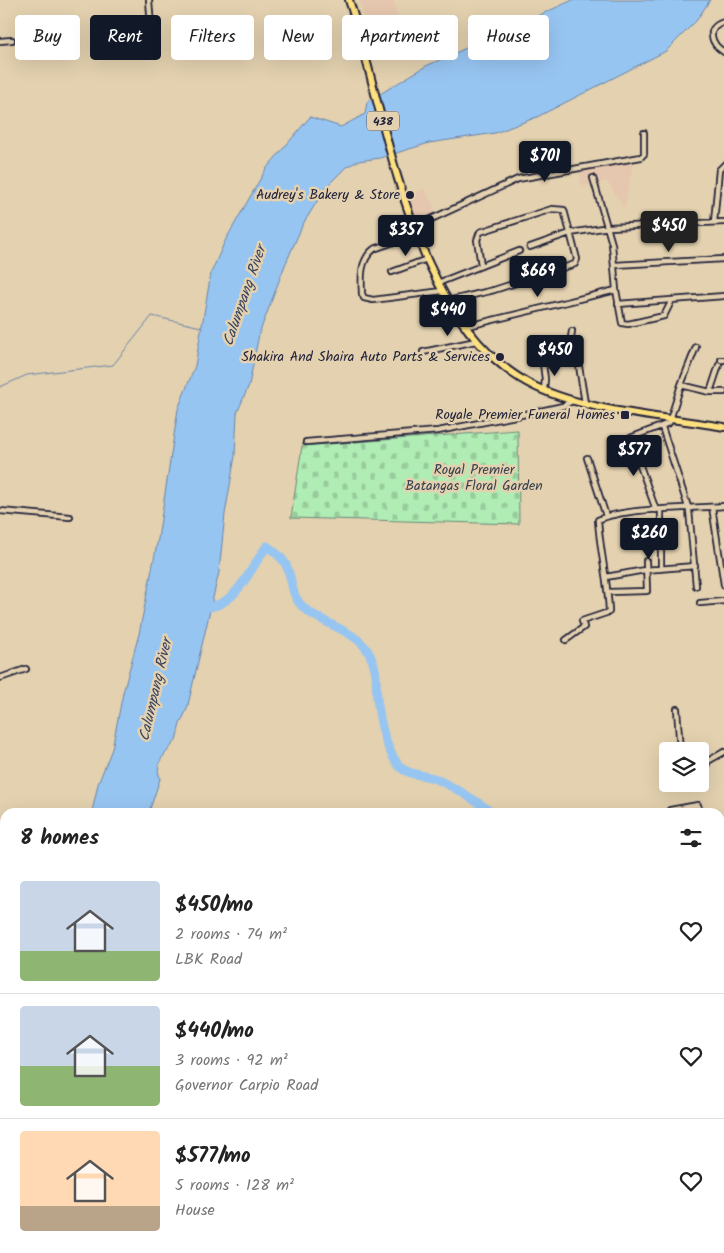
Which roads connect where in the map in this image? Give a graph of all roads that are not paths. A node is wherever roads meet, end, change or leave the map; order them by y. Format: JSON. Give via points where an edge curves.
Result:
{"nodes":[{"id":1,"x":149,"y":0,"type":"edge"},
{"id":2,"x":349,"y":0,"type":"edge"},
{"id":3,"x":150,"y":15,"type":"edge"},
{"id":4,"x":724,"y":22,"type":"edge"},
{"id":5,"x":12,"y":40,"type":"dead end"},
{"id":6,"x":0,"y":41,"type":"edge"},
{"id":7,"x":724,"y":52,"type":"edge"},
{"id":8,"x":644,"y":133,"type":"dead end"},
{"id":9,"x":724,"y":166,"type":"edge"},
{"id":10,"x":593,"y":178,"type":"dead end"},
{"id":11,"x":714,"y":222,"type":"junction"},
{"id":12,"x":724,"y":222,"type":"edge"},
{"id":13,"x":608,"y":227,"type":"junction"},
{"id":14,"x":415,"y":231,"type":"junction"},
{"id":15,"x":570,"y":233,"type":"junction"},
{"id":16,"x":530,"y":247,"type":"tunnel mouth"},
{"id":17,"x":519,"y":251,"type":"tunnel mouth"},
{"id":18,"x":427,"y":259,"type":"junction"},
{"id":19,"x":724,"y":259,"type":"edge"},
{"id":20,"x":481,"y":265,"type":"junction"},
{"id":21,"x":615,"y":265,"type":"junction"},
{"id":22,"x":392,"y":272,"type":"dead end"},
{"id":23,"x":438,"y":283,"type":"junction"},
{"id":24,"x":616,"y":290,"type":"junction"},
{"id":25,"x":442,"y":291,"type":"junction"},
{"id":26,"x":724,"y":296,"type":"edge"},
{"id":27,"x":672,"y":300,"type":"junction"},
{"id":28,"x":448,"y":301,"type":"junction"},
{"id":29,"x":618,"y":304,"type":"junction"},
{"id":30,"x":464,"y":326,"type":"junction"},
{"id":31,"x":572,"y":330,"type":"dead end"},
{"id":32,"x":476,"y":341,"type":"junction"},
{"id":33,"x":696,"y":348,"type":"dead end"},
{"id":34,"x":423,"y":352,"type":"dead end"},
{"id":35,"x":721,"y":361,"type":"edge"},
{"id":36,"x":543,"y":364,"type":"dead end"},
{"id":37,"x":681,"y":385,"type":"junction"},
{"id":38,"x":544,"y":390,"type":"junction"},
{"id":39,"x":710,"y":392,"type":"junction"},
{"id":40,"x":724,"y":392,"type":"edge"},
{"id":41,"x":574,"y":400,"type":"junction"},
{"id":42,"x":585,"y":403,"type":"junction"},
{"id":43,"x":671,"y":418,"type":"junction"},
{"id":44,"x":662,"y":427,"type":"junction"},
{"id":45,"x":724,"y":427,"type":"edge"},
{"id":46,"x":306,"y":442,"type":"dead end"},
{"id":47,"x":587,"y":458,"type":"dead end"},
{"id":48,"x":724,"y":506,"type":"edge"},
{"id":49,"x":712,"y":507,"type":"junction"},
{"id":50,"x":659,"y":510,"type":"junction"},
{"id":51,"x":689,"y":510,"type":"junction"},
{"id":52,"x":0,"y":511,"type":"edge"},
{"id":53,"x":606,"y":516,"type":"junction"},
{"id":54,"x":70,"y":517,"type":"dead end"},
{"id":55,"x":646,"y":561,"type":"dead end"},
{"id":56,"x":695,"y":566,"type":"junction"},
{"id":57,"x":661,"y":569,"type":"junction"},
{"id":58,"x":645,"y":570,"type":"junction"},
{"id":59,"x":606,"y":577,"type":"junction"},
{"id":60,"x":724,"y":585,"type":"edge"},
{"id":61,"x":696,"y":586,"type":"dead end"},
{"id":62,"x":608,"y":592,"type":"junction"},
{"id":63,"x":724,"y":601,"type":"edge"},
{"id":64,"x":700,"y":604,"type":"dead end"},
{"id":65,"x":566,"y":640,"type":"dead end"},
{"id":66,"x":26,"y":669,"type":"dead end"},
{"id":67,"x":0,"y":678,"type":"edge"},
{"id":68,"x":677,"y":709,"type":"dead end"},
{"id":69,"x":679,"y":742,"type":"edge"},
{"id":70,"x":724,"y":752,"type":"edge"},
{"id":71,"x":709,"y":760,"type":"edge"},
{"id":72,"x":681,"y":808,"type":"edge"},
{"id":73,"x":699,"y":808,"type":"edge"}],
"edges":[{"from":1,"to":3,"type":"street"},
{"from":2,"to":14,"type":"main road","number":"438"},
{"from":4,"to":7,"type":"street","via":[[714,29],[712,39],[715,47]]},
{"from":5,"to":6,"type":"street"},
{"from":8,"to":14,"type":"street","via":[[642,157],[518,179]]},
{"from":9,"to":11,"type":"street","via":[[718,170]]},
{"from":10,"to":13,"type":"street"},
{"from":11,"to":12,"type":"street"},
{"from":11,"to":13,"type":"street"},
{"from":13,"to":15,"type":"street"},
{"from":13,"to":21,"type":"street"},
{"from":14,"to":18,"type":"main road","number":"438"},
{"from":14,"to":25,"type":"street","via":[[369,253],[363,267],[362,294],[364,298],[373,300]]},
{"from":15,"to":16,"type":"street"},
{"from":15,"to":20,"type":"street","via":[[564,210],[552,209],[480,232],[477,240]]},
{"from":15,"to":28,"type":"street","via":[[577,259],[573,265]]},
{"from":17,"to":20,"type":"street"},
{"from":18,"to":22,"type":"street"},
{"from":18,"to":23,"type":"main road","number":"438"},
{"from":19,"to":21,"type":"street"},
{"from":20,"to":23,"type":"street"},
{"from":21,"to":24,"type":"street"},
{"from":23,"to":25,"type":"main road","number":"438"},
{"from":24,"to":29,"type":"street"},
{"from":24,"to":30,"type":"street"},
{"from":25,"to":28,"type":"main road","number":"438"},
{"from":26,"to":27,"type":"street"},
{"from":27,"to":29,"type":"street"},
{"from":27,"to":29,"type":"street","via":[[664,316],[628,324],[622,323]]},
{"from":28,"to":30,"type":"main road","number":"438"},
{"from":30,"to":32,"type":"main road","number":"438"},
{"from":31,"to":42,"type":"street","via":[[570,342],[578,360]]},
{"from":32,"to":34,"type":"street"},
{"from":32,"to":38,"type":"main road","number":"438","via":[[512,372]]},
{"from":33,"to":37,"type":"street"},
{"from":35,"to":39,"type":"street"},
{"from":36,"to":38,"type":"street"},
{"from":37,"to":39,"type":"street"},
{"from":37,"to":43,"type":"street"},
{"from":38,"to":41,"type":"main road","number":"438"},
{"from":39,"to":40,"type":"street"},
{"from":41,"to":42,"type":"main road","number":"438"},
{"from":41,"to":46,"type":"street","via":[[563,406],[438,431]]},
{"from":42,"to":43,"type":"main road","number":"438"},
{"from":43,"to":44,"type":"street"},
{"from":43,"to":45,"type":"main road","number":"438"},
{"from":44,"to":50,"type":"street","via":[[630,438]]},
{"from":44,"to":51,"type":"street"},
{"from":47,"to":53,"type":"street"},
{"from":48,"to":49,"type":"street"},
{"from":49,"to":51,"type":"street"},
{"from":49,"to":60,"type":"street"},
{"from":50,"to":51,"type":"street"},
{"from":50,"to":53,"type":"street"},
{"from":50,"to":57,"type":"street"},
{"from":51,"to":56,"type":"street"},
{"from":52,"to":54,"type":"street"},
{"from":53,"to":59,"type":"street","via":[[598,520],[600,555]]},
{"from":55,"to":58,"type":"street"},
{"from":56,"to":57,"type":"street"},
{"from":56,"to":61,"type":"street"},
{"from":57,"to":58,"type":"street"},
{"from":58,"to":59,"type":"street"},
{"from":58,"to":62,"type":"street","via":[[647,590]]},
{"from":59,"to":62,"type":"street"},
{"from":62,"to":65,"type":"street","via":[[609,612],[582,620],[584,627]]},
{"from":63,"to":64,"type":"street"},
{"from":66,"to":67,"type":"street"},
{"from":68,"to":69,"type":"street"},
{"from":70,"to":71,"type":"street"},
{"from":72,"to":73,"type":"street","via":[[698,805]]}]}
